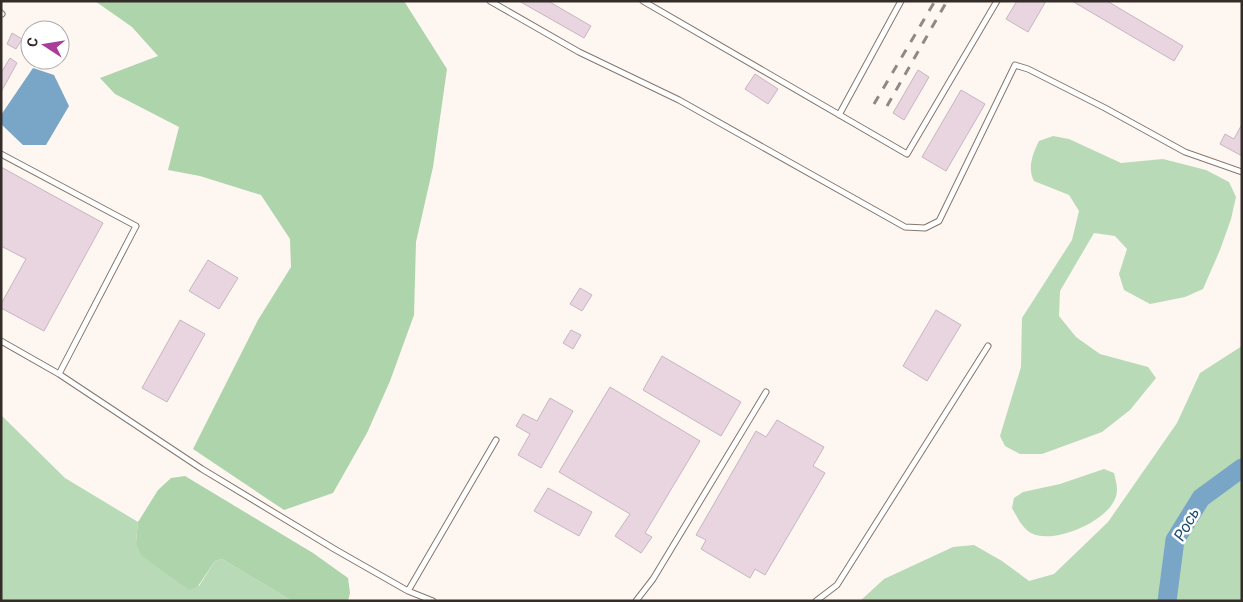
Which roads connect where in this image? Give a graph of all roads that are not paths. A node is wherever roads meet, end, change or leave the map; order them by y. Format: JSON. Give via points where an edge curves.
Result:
{"nodes":[{"id":1,"x":490,"y":1,"type":"edge"},
{"id":2,"x":643,"y":1,"type":"edge"},
{"id":3,"x":901,"y":1,"type":"edge"},
{"id":4,"x":997,"y":1,"type":"edge"},
{"id":5,"x":839,"y":115,"type":"junction"},
{"id":6,"x":1,"y":154,"type":"edge"},
{"id":7,"x":1242,"y":172,"type":"edge"},
{"id":8,"x":1,"y":341,"type":"edge"},
{"id":9,"x":988,"y":346,"type":"dead end"},
{"id":10,"x":59,"y":374,"type":"junction"},
{"id":11,"x":766,"y":392,"type":"dead end"},
{"id":12,"x":496,"y":440,"type":"dead end"},
{"id":13,"x":408,"y":591,"type":"junction"},
{"id":14,"x":433,"y":601,"type":"edge"},
{"id":15,"x":636,"y":601,"type":"edge"},
{"id":16,"x":816,"y":601,"type":"edge"}],
"edges":[{"from":1,"to":7,"type":"lane","via":[[579,52],[679,100],[905,227],[925,228],[939,221],[1015,64],[1185,152]]},
{"from":2,"to":5,"type":"lane"},
{"from":3,"to":5,"type":"lane"},
{"from":4,"to":5,"type":"lane","via":[[908,154]]},
{"from":6,"to":10,"type":"lane","via":[[136,226]]},
{"from":8,"to":10,"type":"lane"},
{"from":9,"to":16,"type":"lane","via":[[837,585]]},
{"from":10,"to":13,"type":"lane","via":[[202,469]]},
{"from":11,"to":15,"type":"lane","via":[[653,579]]},
{"from":12,"to":13,"type":"lane"},
{"from":13,"to":14,"type":"lane"}]}
